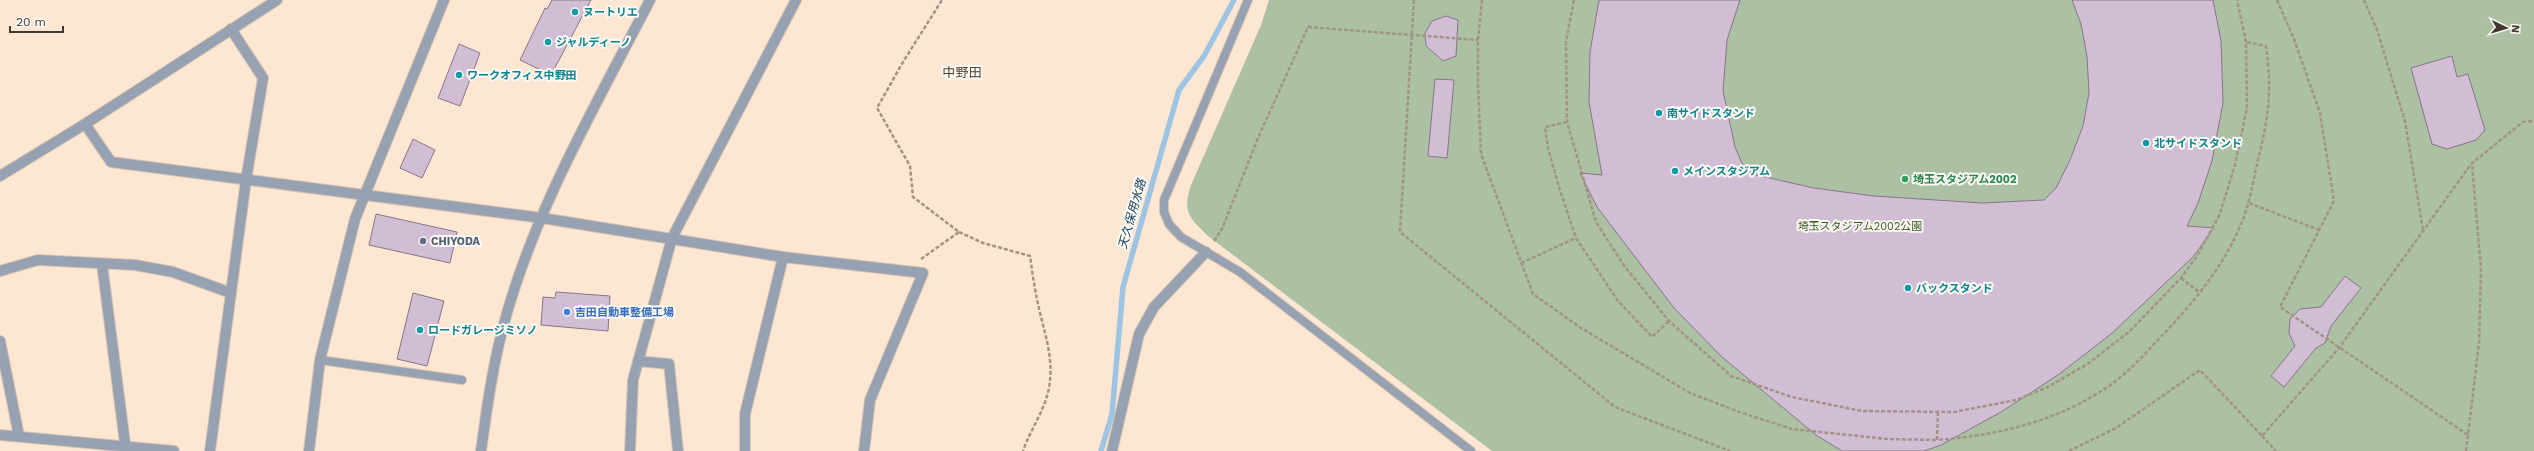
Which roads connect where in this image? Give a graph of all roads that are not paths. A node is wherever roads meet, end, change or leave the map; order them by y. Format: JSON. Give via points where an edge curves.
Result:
{"nodes":[{"id":1,"x":277,"y":0,"type":"edge"},
{"id":2,"x":444,"y":0,"type":"edge"},
{"id":3,"x":650,"y":0,"type":"edge"},
{"id":4,"x":796,"y":0,"type":"edge"},
{"id":5,"x":1248,"y":0,"type":"edge"},
{"id":6,"x":232,"y":29,"type":"junction"},
{"id":7,"x":85,"y":124,"type":"junction"},
{"id":8,"x":0,"y":176,"type":"edge"},
{"id":9,"x":246,"y":180,"type":"junction"},
{"id":10,"x":365,"y":195,"type":"junction"},
{"id":11,"x":542,"y":218,"type":"junction"},
{"id":12,"x":672,"y":238,"type":"junction"},
{"id":13,"x":1206,"y":252,"type":"junction"},
{"id":14,"x":783,"y":257,"type":"junction"},
{"id":15,"x":102,"y":264,"type":"junction"},
{"id":16,"x":0,"y":271,"type":"edge"},
{"id":17,"x":232,"y":293,"type":"junction"},
{"id":18,"x":0,"y":341,"type":"edge"},
{"id":19,"x":320,"y":360,"type":"junction"},
{"id":20,"x":638,"y":361,"type":"junction"},
{"id":21,"x":462,"y":380,"type":"dead end"},
{"id":22,"x":0,"y":435,"type":"edge"},
{"id":23,"x":20,"y":436,"type":"junction"},
{"id":24,"x":125,"y":449,"type":"edge"},
{"id":25,"x":174,"y":451,"type":"edge"},
{"id":26,"x":210,"y":451,"type":"edge"},
{"id":27,"x":309,"y":451,"type":"edge"},
{"id":28,"x":481,"y":451,"type":"edge"},
{"id":29,"x":630,"y":451,"type":"edge"},
{"id":30,"x":678,"y":451,"type":"edge"},
{"id":31,"x":745,"y":451,"type":"edge"},
{"id":32,"x":864,"y":451,"type":"edge"},
{"id":33,"x":1112,"y":451,"type":"edge"},
{"id":34,"x":1471,"y":451,"type":"edge"}],
"edges":[{"from":1,"to":6,"type":"street"},
{"from":2,"to":10,"type":"street"},
{"from":3,"to":11,"type":"street","via":[[575,144]]},
{"from":4,"to":12,"type":"street"},
{"from":5,"to":13,"type":"lane","via":[[1164,200],[1164,212],[1169,224],[1181,237]]},
{"from":6,"to":7,"type":"street"},
{"from":6,"to":9,"type":"street","via":[[263,78]]},
{"from":7,"to":8,"type":"street"},
{"from":7,"to":9,"type":"street","via":[[111,162]]},
{"from":9,"to":10,"type":"street"},
{"from":9,"to":17,"type":"street"},
{"from":10,"to":11,"type":"street"},
{"from":10,"to":19,"type":"street","via":[[355,219]]},
{"from":11,"to":12,"type":"street"},
{"from":11,"to":28,"type":"street","via":[[505,320],[493,373]]},
{"from":12,"to":14,"type":"street"},
{"from":12,"to":20,"type":"street"},
{"from":13,"to":33,"type":"street","via":[[1154,307],[1139,334]]},
{"from":13,"to":34,"type":"lane","via":[[1240,272]]},
{"from":14,"to":31,"type":"street","via":[[745,414]]},
{"from":14,"to":32,"type":"street","via":[[923,273],[870,400]]},
{"from":15,"to":16,"type":"street","via":[[38,260]]},
{"from":15,"to":17,"type":"street","via":[[159,268]]},
{"from":15,"to":24,"type":"street"},
{"from":17,"to":26,"type":"street"},
{"from":18,"to":23,"type":"street"},
{"from":19,"to":21,"type":"lane"},
{"from":19,"to":27,"type":"street"},
{"from":20,"to":29,"type":"street","via":[[633,380]]},
{"from":20,"to":30,"type":"street","via":[[669,364]]},
{"from":22,"to":23,"type":"street"},
{"from":23,"to":24,"type":"street"},
{"from":24,"to":25,"type":"street"}]}
